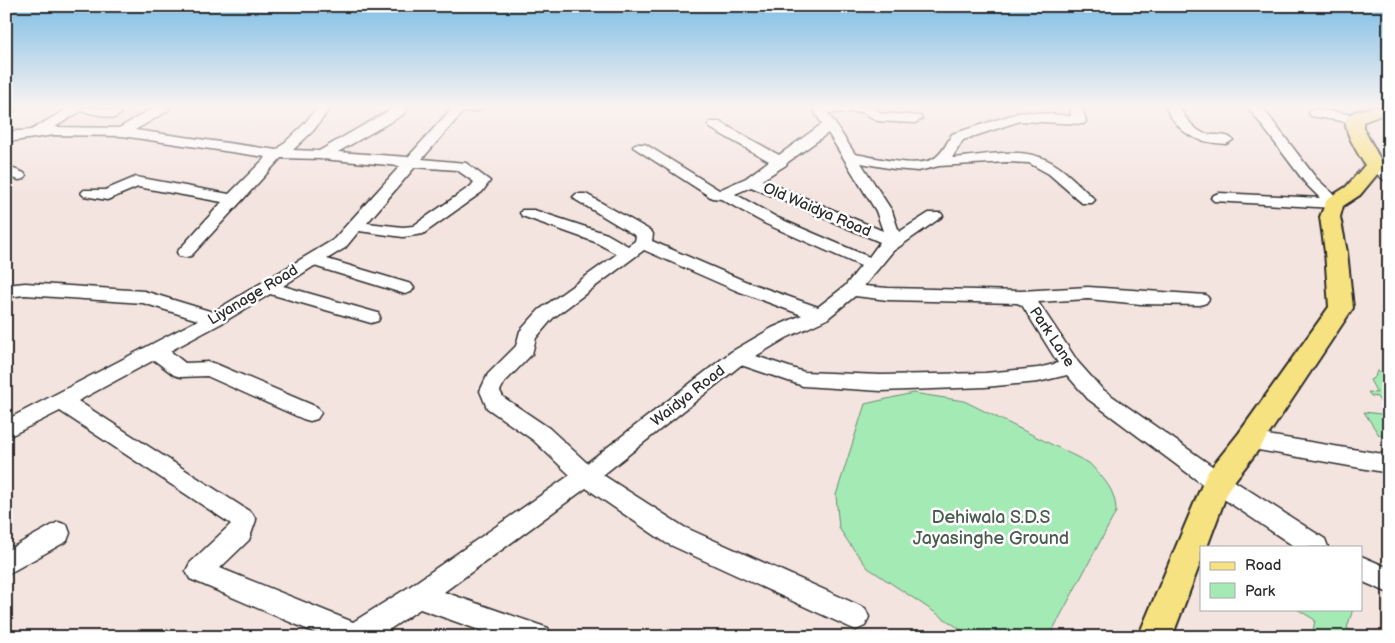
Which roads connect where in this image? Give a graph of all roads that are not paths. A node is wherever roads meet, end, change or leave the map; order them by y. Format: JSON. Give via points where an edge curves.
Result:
{"nodes":[{"id":1,"x":158,"y":137,"type":"edge"},
{"id":2,"x":298,"y":137,"type":"edge"},
{"id":3,"x":353,"y":137,"type":"edge"},
{"id":4,"x":436,"y":137,"type":"edge"},
{"id":5,"x":736,"y":137,"type":"edge"},
{"id":6,"x":815,"y":137,"type":"edge"},
{"id":7,"x":837,"y":137,"type":"edge"},
{"id":8,"x":960,"y":137,"type":"edge"},
{"id":9,"x":1198,"y":137,"type":"edge"},
{"id":10,"x":1278,"y":137,"type":"edge"},
{"id":11,"x":1360,"y":137,"type":"edge"},
{"id":12,"x":1226,"y":140,"type":"dead end"},
{"id":13,"x":640,"y":147,"type":"dead end"},
{"id":14,"x":279,"y":154,"type":"junction"},
{"id":15,"x":322,"y":155,"type":"junction"},
{"id":16,"x":849,"y":157,"type":"junction"},
{"id":17,"x":411,"y":162,"type":"junction"},
{"id":18,"x":781,"y":162,"type":"junction"},
{"id":19,"x":939,"y":162,"type":"junction"},
{"id":20,"x":1384,"y":172,"type":"edge"},
{"id":21,"x":751,"y":181,"type":"junction"},
{"id":22,"x":89,"y":193,"type":"dead end"},
{"id":23,"x":723,"y":194,"type":"junction"},
{"id":24,"x":581,"y":198,"type":"dead end"},
{"id":25,"x":1219,"y":198,"type":"dead end"},
{"id":26,"x":233,"y":199,"type":"junction"},
{"id":27,"x":1087,"y":200,"type":"dead end"},
{"id":28,"x":1334,"y":204,"type":"junction"},
{"id":29,"x":528,"y":213,"type":"dead end"},
{"id":30,"x":935,"y":216,"type":"dead end"},
{"id":31,"x":355,"y":226,"type":"junction"},
{"id":32,"x":888,"y":244,"type":"junction"},
{"id":33,"x":636,"y":248,"type":"junction"},
{"id":34,"x":185,"y":252,"type":"dead end"},
{"id":35,"x":312,"y":260,"type":"junction"},
{"id":36,"x":873,"y":265,"type":"junction"},
{"id":37,"x":267,"y":287,"type":"junction"},
{"id":38,"x":405,"y":288,"type":"dead end"},
{"id":39,"x":851,"y":290,"type":"junction"},
{"id":40,"x":6,"y":291,"type":"edge"},
{"id":41,"x":144,"y":297,"type":"joint"},
{"id":42,"x":1021,"y":297,"type":"junction"},
{"id":43,"x":1200,"y":298,"type":"dead end"},
{"id":44,"x":820,"y":315,"type":"junction"},
{"id":45,"x":371,"y":317,"type":"dead end"},
{"id":46,"x":215,"y":319,"type":"junction"},
{"id":47,"x":156,"y":350,"type":"junction"},
{"id":48,"x":738,"y":357,"type":"junction"},
{"id":49,"x":1071,"y":367,"type":"junction"},
{"id":50,"x":60,"y":400,"type":"junction"},
{"id":51,"x":310,"y":413,"type":"dead end"},
{"id":52,"x":8,"y":427,"type":"edge"},
{"id":53,"x":1249,"y":441,"type":"junction"},
{"id":54,"x":1389,"y":464,"type":"edge"},
{"id":55,"x":586,"y":476,"type":"junction"},
{"id":56,"x":1216,"y":482,"type":"junction"},
{"id":57,"x":58,"y":533,"type":"dead end"},
{"id":58,"x":1314,"y":546,"type":"edge"},
{"id":59,"x":6,"y":564,"type":"edge"},
{"id":60,"x":1362,"y":568,"type":"edge"},
{"id":61,"x":1389,"y":581,"type":"edge"},
{"id":62,"x":418,"y":596,"type":"junction"},
{"id":63,"x":856,"y":617,"type":"dead end"},
{"id":64,"x":354,"y":636,"type":"edge"},
{"id":65,"x":538,"y":637,"type":"edge"},
{"id":66,"x":1155,"y":637,"type":"edge"}],
"edges":[{"from":1,"to":14,"type":"street"},
{"from":2,"to":14,"type":"street"},
{"from":3,"to":15,"type":"street"},
{"from":4,"to":17,"type":"street","name":"Liyanage Road"},
{"from":5,"to":18,"type":"street"},
{"from":6,"to":18,"type":"street","name":"Old Waidya Road"},
{"from":7,"to":16,"type":"street"},
{"from":8,"to":19,"type":"street"},
{"from":9,"to":12,"type":"street"},
{"from":10,"to":28,"type":"street","via":[[1311,181]]},
{"from":11,"to":20,"type":"main road"},
{"from":13,"to":23,"type":"street","via":[[717,195]]},
{"from":14,"to":15,"type":"street"},
{"from":14,"to":26,"type":"street"},
{"from":15,"to":17,"type":"street"},
{"from":16,"to":19,"type":"street","via":[[912,166]]},
{"from":16,"to":32,"type":"street","via":[[884,211],[891,230]]},
{"from":17,"to":31,"type":"street","name":"Liyanage Road"},
{"from":17,"to":31,"type":"street","via":[[461,166],[482,181],[477,189],[417,231]]},
{"from":18,"to":21,"type":"street","name":"Old Waidya Road"},
{"from":19,"to":27,"type":"street","via":[[1025,158],[1042,162]]},
{"from":20,"to":28,"type":"main road"},
{"from":21,"to":23,"type":"street"},
{"from":21,"to":32,"type":"street","name":"Old Waidya Road"},
{"from":22,"to":26,"type":"street","via":[[107,195],[136,182]]},
{"from":23,"to":36,"type":"street","via":[[772,221]]},
{"from":24,"to":33,"type":"street","via":[[645,234]]},
{"from":25,"to":28,"type":"street"},
{"from":26,"to":34,"type":"street"},
{"from":28,"to":53,"type":"main road","via":[[1330,217],[1341,308]]},
{"from":29,"to":33,"type":"street"},
{"from":30,"to":32,"type":"street","name":"Waidya Road"},
{"from":31,"to":35,"type":"street","name":"Liyanage Road","via":[[339,244]]},
{"from":32,"to":36,"type":"street","name":"Waidya Road"},
{"from":33,"to":44,"type":"street"},
{"from":33,"to":55,"type":"street","via":[[546,314],[527,336],[525,349],[495,379],[490,392],[494,402],[540,434]]},
{"from":35,"to":37,"type":"street","name":"Liyanage Road"},
{"from":35,"to":38,"type":"street"},
{"from":36,"to":39,"type":"street","name":"Waidya Road"},
{"from":37,"to":45,"type":"street"},
{"from":37,"to":46,"type":"street","name":"Liyanage Road"},
{"from":39,"to":42,"type":"street","name":"Park Lane"},
{"from":39,"to":44,"type":"street","name":"Waidya Road"},
{"from":40,"to":41,"type":"street","via":[[25,289]]},
{"from":41,"to":46,"type":"street"},
{"from":42,"to":43,"type":"street","via":[[1088,293],[1141,298]]},
{"from":42,"to":49,"type":"street","name":"Park Lane","via":[[1028,301]]},
{"from":44,"to":48,"type":"street","name":"Waidya Road","via":[[779,333]]},
{"from":46,"to":47,"type":"street","name":"Liyanage Road"},
{"from":47,"to":50,"type":"street","name":"Liyanage Road"},
{"from":47,"to":51,"type":"street","via":[[181,370],[209,369]]},
{"from":48,"to":49,"type":"street","via":[[804,379],[881,383],[985,380],[1038,375]]},
{"from":48,"to":55,"type":"street","name":"Waidya Road"},
{"from":49,"to":56,"type":"street","name":"Park Lane","via":[[1094,394]]},
{"from":50,"to":52,"type":"street","name":"Liyanage Road"},
{"from":50,"to":64,"type":"street","via":[[244,520],[240,532],[199,571]]},
{"from":53,"to":54,"type":"street"},
{"from":53,"to":56,"type":"main road"},
{"from":55,"to":62,"type":"street","name":"Waidya Road"},
{"from":55,"to":63,"type":"street","via":[[675,534]]},
{"from":56,"to":58,"type":"street"},
{"from":56,"to":66,"type":"main road"},
{"from":57,"to":59,"type":"street"},
{"from":60,"to":61,"type":"street"},
{"from":62,"to":64,"type":"street","name":"Waidya Road"},
{"from":62,"to":65,"type":"street"}]}
